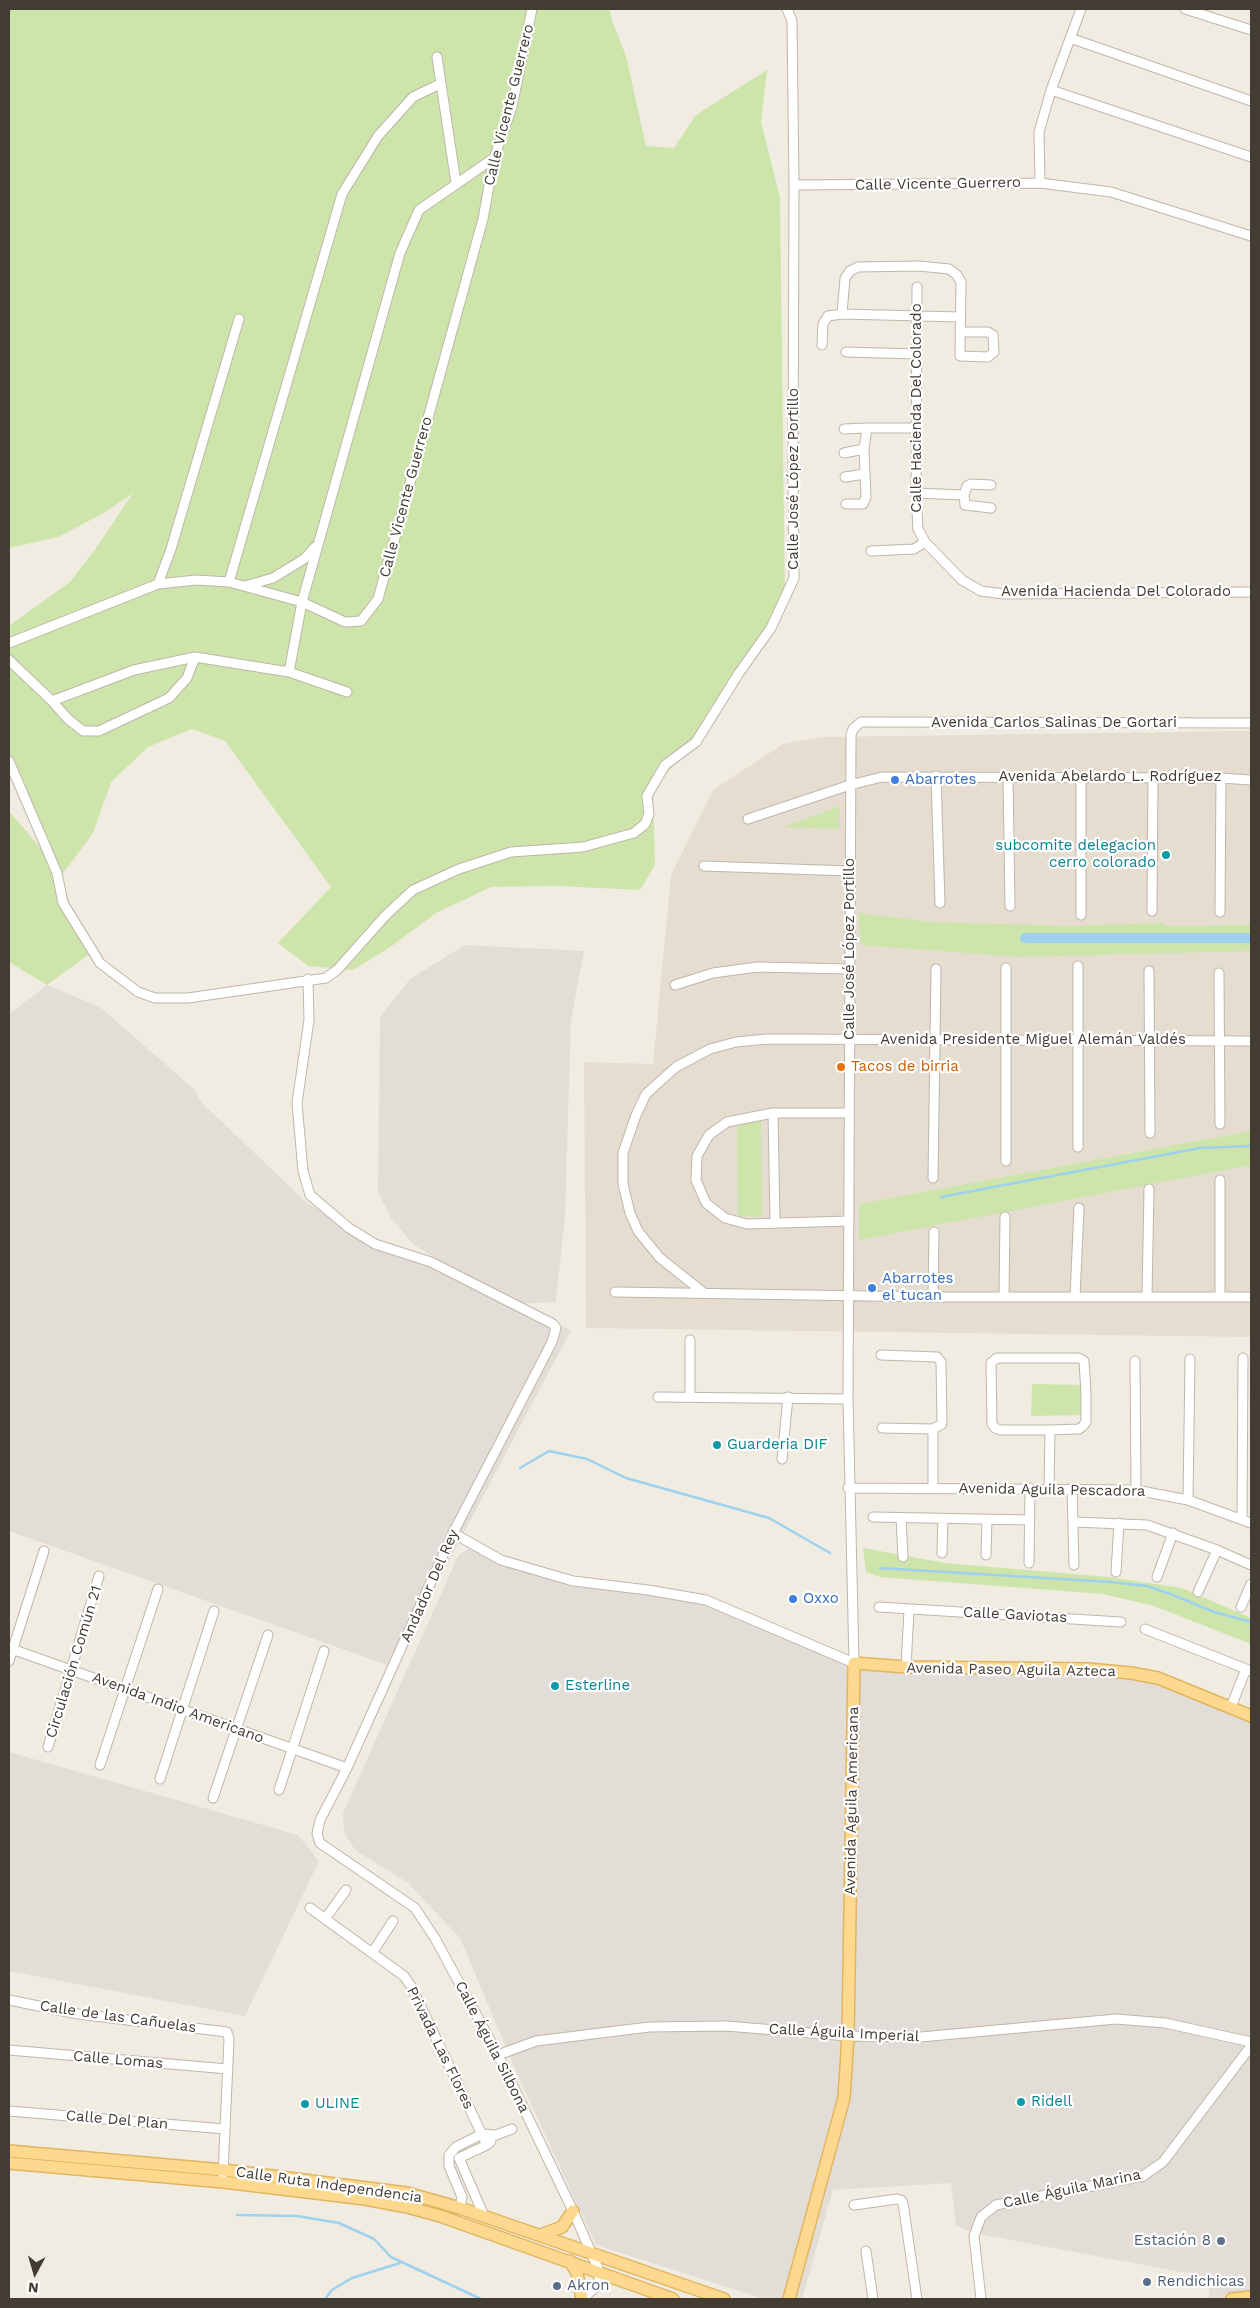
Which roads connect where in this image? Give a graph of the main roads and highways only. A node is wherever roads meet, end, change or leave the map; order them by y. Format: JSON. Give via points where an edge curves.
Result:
{"nodes":[{"id":1,"x":854,"y":1663,"type":"joint"},
{"id":2,"x":1251,"y":1716,"type":"edge"},
{"id":3,"x":9,"y":2151,"type":"edge"},
{"id":4,"x":9,"y":2163,"type":"edge"},
{"id":5,"x":573,"y":2211,"type":"road end"},
{"id":6,"x":541,"y":2235,"type":"junction"},
{"id":7,"x":570,"y":2261,"type":"junction"},
{"id":8,"x":1251,"y":2297,"type":"edge"},
{"id":9,"x":582,"y":2299,"type":"edge"},
{"id":10,"x":674,"y":2299,"type":"edge"},
{"id":11,"x":724,"y":2299,"type":"edge"},
{"id":12,"x":789,"y":2299,"type":"edge"},
{"id":13,"x":1232,"y":2299,"type":"edge"}],
"edges":[{"from":1,"to":2,"type":"main road","name":"Avenida Paseo Aguila Azteca","via":[[1131,1673],[1158,1678]]},
{"from":1,"to":12,"type":"main road","name":"Avenida Aguila Americana","via":[[848,2036],[844,2098]]},
{"from":3,"to":6,"type":"main road","name":"Calle Ruta Independencia","via":[[224,2170],[407,2193]]},
{"from":4,"to":7,"type":"main road","name":"Calle Ruta Independencia","via":[[223,2182],[365,2199],[440,2216]]},
{"from":5,"to":6,"type":"main road","via":[[562,2227]]},
{"from":6,"to":11,"type":"main road","name":"Calle Ruta Independencia"},
{"from":7,"to":9,"type":"main road","via":[[577,2273]]},
{"from":7,"to":10,"type":"main road","name":"Calle Ruta Independencia"},
{"from":8,"to":13,"type":"main road"}]}
